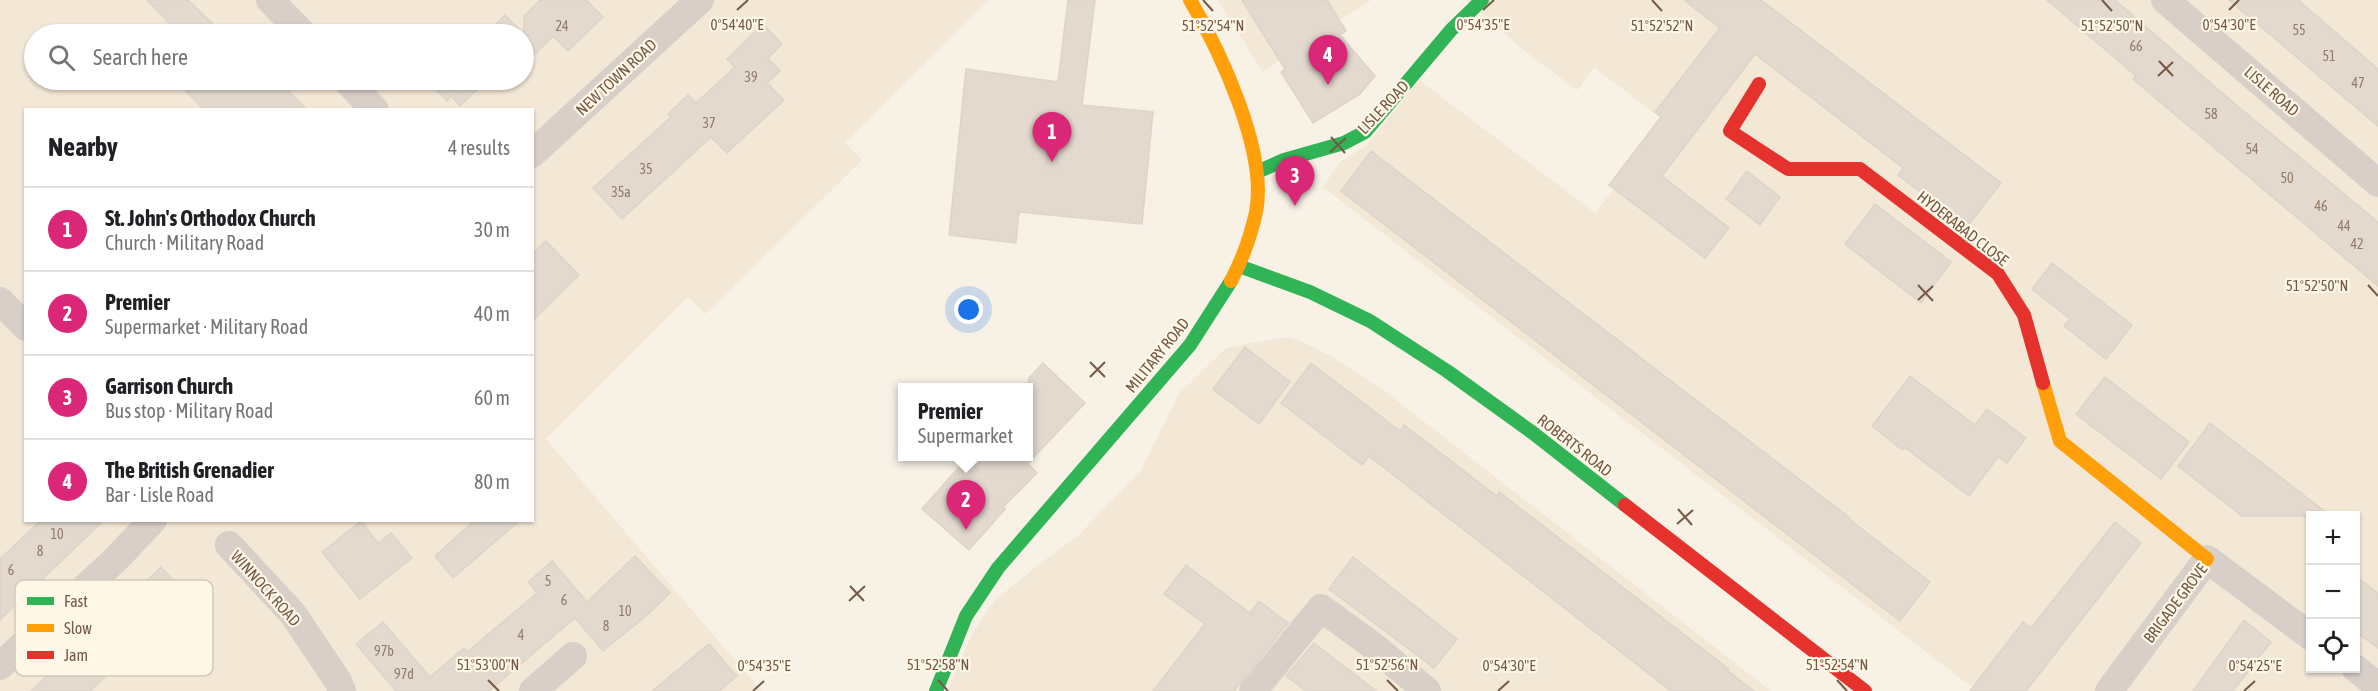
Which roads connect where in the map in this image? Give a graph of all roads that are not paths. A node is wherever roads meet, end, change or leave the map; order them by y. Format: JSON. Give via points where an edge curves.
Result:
{"nodes":[{"id":1,"x":270,"y":0,"type":"edge"},
{"id":2,"x":699,"y":0,"type":"edge"},
{"id":3,"x":1190,"y":0,"type":"edge"},
{"id":4,"x":1482,"y":0,"type":"edge"},
{"id":5,"x":2165,"y":0,"type":"edge"},
{"id":6,"x":293,"y":24,"type":"edge"},
{"id":7,"x":1760,"y":84,"type":"dead end"},
{"id":8,"x":356,"y":90,"type":"edge"},
{"id":9,"x":373,"y":108,"type":"edge"},
{"id":10,"x":534,"y":152,"type":"edge"},
{"id":11,"x":1257,"y":172,"type":"junction"},
{"id":12,"x":2378,"y":183,"type":"edge"},
{"id":13,"x":1239,"y":266,"type":"junction"},
{"id":14,"x":0,"y":301,"type":"edge"},
{"id":15,"x":24,"y":325,"type":"edge"},
{"id":16,"x":151,"y":522,"type":"edge"},
{"id":17,"x":229,"y":545,"type":"dead end"},
{"id":18,"x":2207,"y":559,"type":"junction"},
{"id":19,"x":93,"y":580,"type":"edge"},
{"id":20,"x":2306,"y":633,"type":"edge"},
{"id":21,"x":15,"y":652,"type":"edge"},
{"id":22,"x":573,"y":656,"type":"dead end"},
{"id":23,"x":0,"y":666,"type":"edge"},
{"id":24,"x":2360,"y":673,"type":"edge"},
{"id":25,"x":2378,"y":686,"type":"edge"},
{"id":26,"x":342,"y":691,"type":"edge"},
{"id":27,"x":533,"y":691,"type":"edge"},
{"id":28,"x":936,"y":691,"type":"edge"},
{"id":29,"x":1253,"y":691,"type":"edge"},
{"id":30,"x":1427,"y":691,"type":"edge"},
{"id":31,"x":1865,"y":691,"type":"edge"},
{"id":32,"x":2109,"y":691,"type":"edge"}],
"edges":[{"from":1,"to":6,"type":"street"},
{"from":2,"to":10,"type":"street","name":"NEW TOWN ROAD"},
{"from":3,"to":11,"type":"street","name":"MILITARY ROAD","via":[[1209,32],[1239,102]]},
{"from":4,"to":11,"type":"street","name":"LISLE ROAD","via":[[1451,30],[1365,132],[1344,143]]},
{"from":5,"to":12,"type":"street","name":"LISLE ROAD"},
{"from":7,"to":18,"type":"street","name":"HYDERABAD CLOSE","via":[[1730,131],[1788,169],[1860,169],[1998,274],[2024,315],[2060,441]]},
{"from":8,"to":9,"type":"street"},
{"from":11,"to":13,"type":"street","name":"MILITARY ROAD","via":[[1256,211]]},
{"from":13,"to":28,"type":"street","name":"MILITARY ROAD","via":[[1190,345],[998,568],[966,616]]},
{"from":13,"to":31,"type":"street","name":"ROBERTS ROAD","via":[[1310,292],[1370,321],[1448,371]]},
{"from":14,"to":15,"type":"street"},
{"from":16,"to":19,"type":"street"},
{"from":17,"to":26,"type":"street","name":"WINNOCK ROAD","via":[[293,614]]},
{"from":18,"to":20,"type":"street","name":"BRIGADE GROVE"},
{"from":18,"to":32,"type":"street","name":"BRIGADE GROVE"},
{"from":21,"to":23,"type":"street"},
{"from":22,"to":27,"type":"street"},
{"from":24,"to":25,"type":"street"},
{"from":29,"to":30,"type":"street","via":[[1321,608]]}]}
